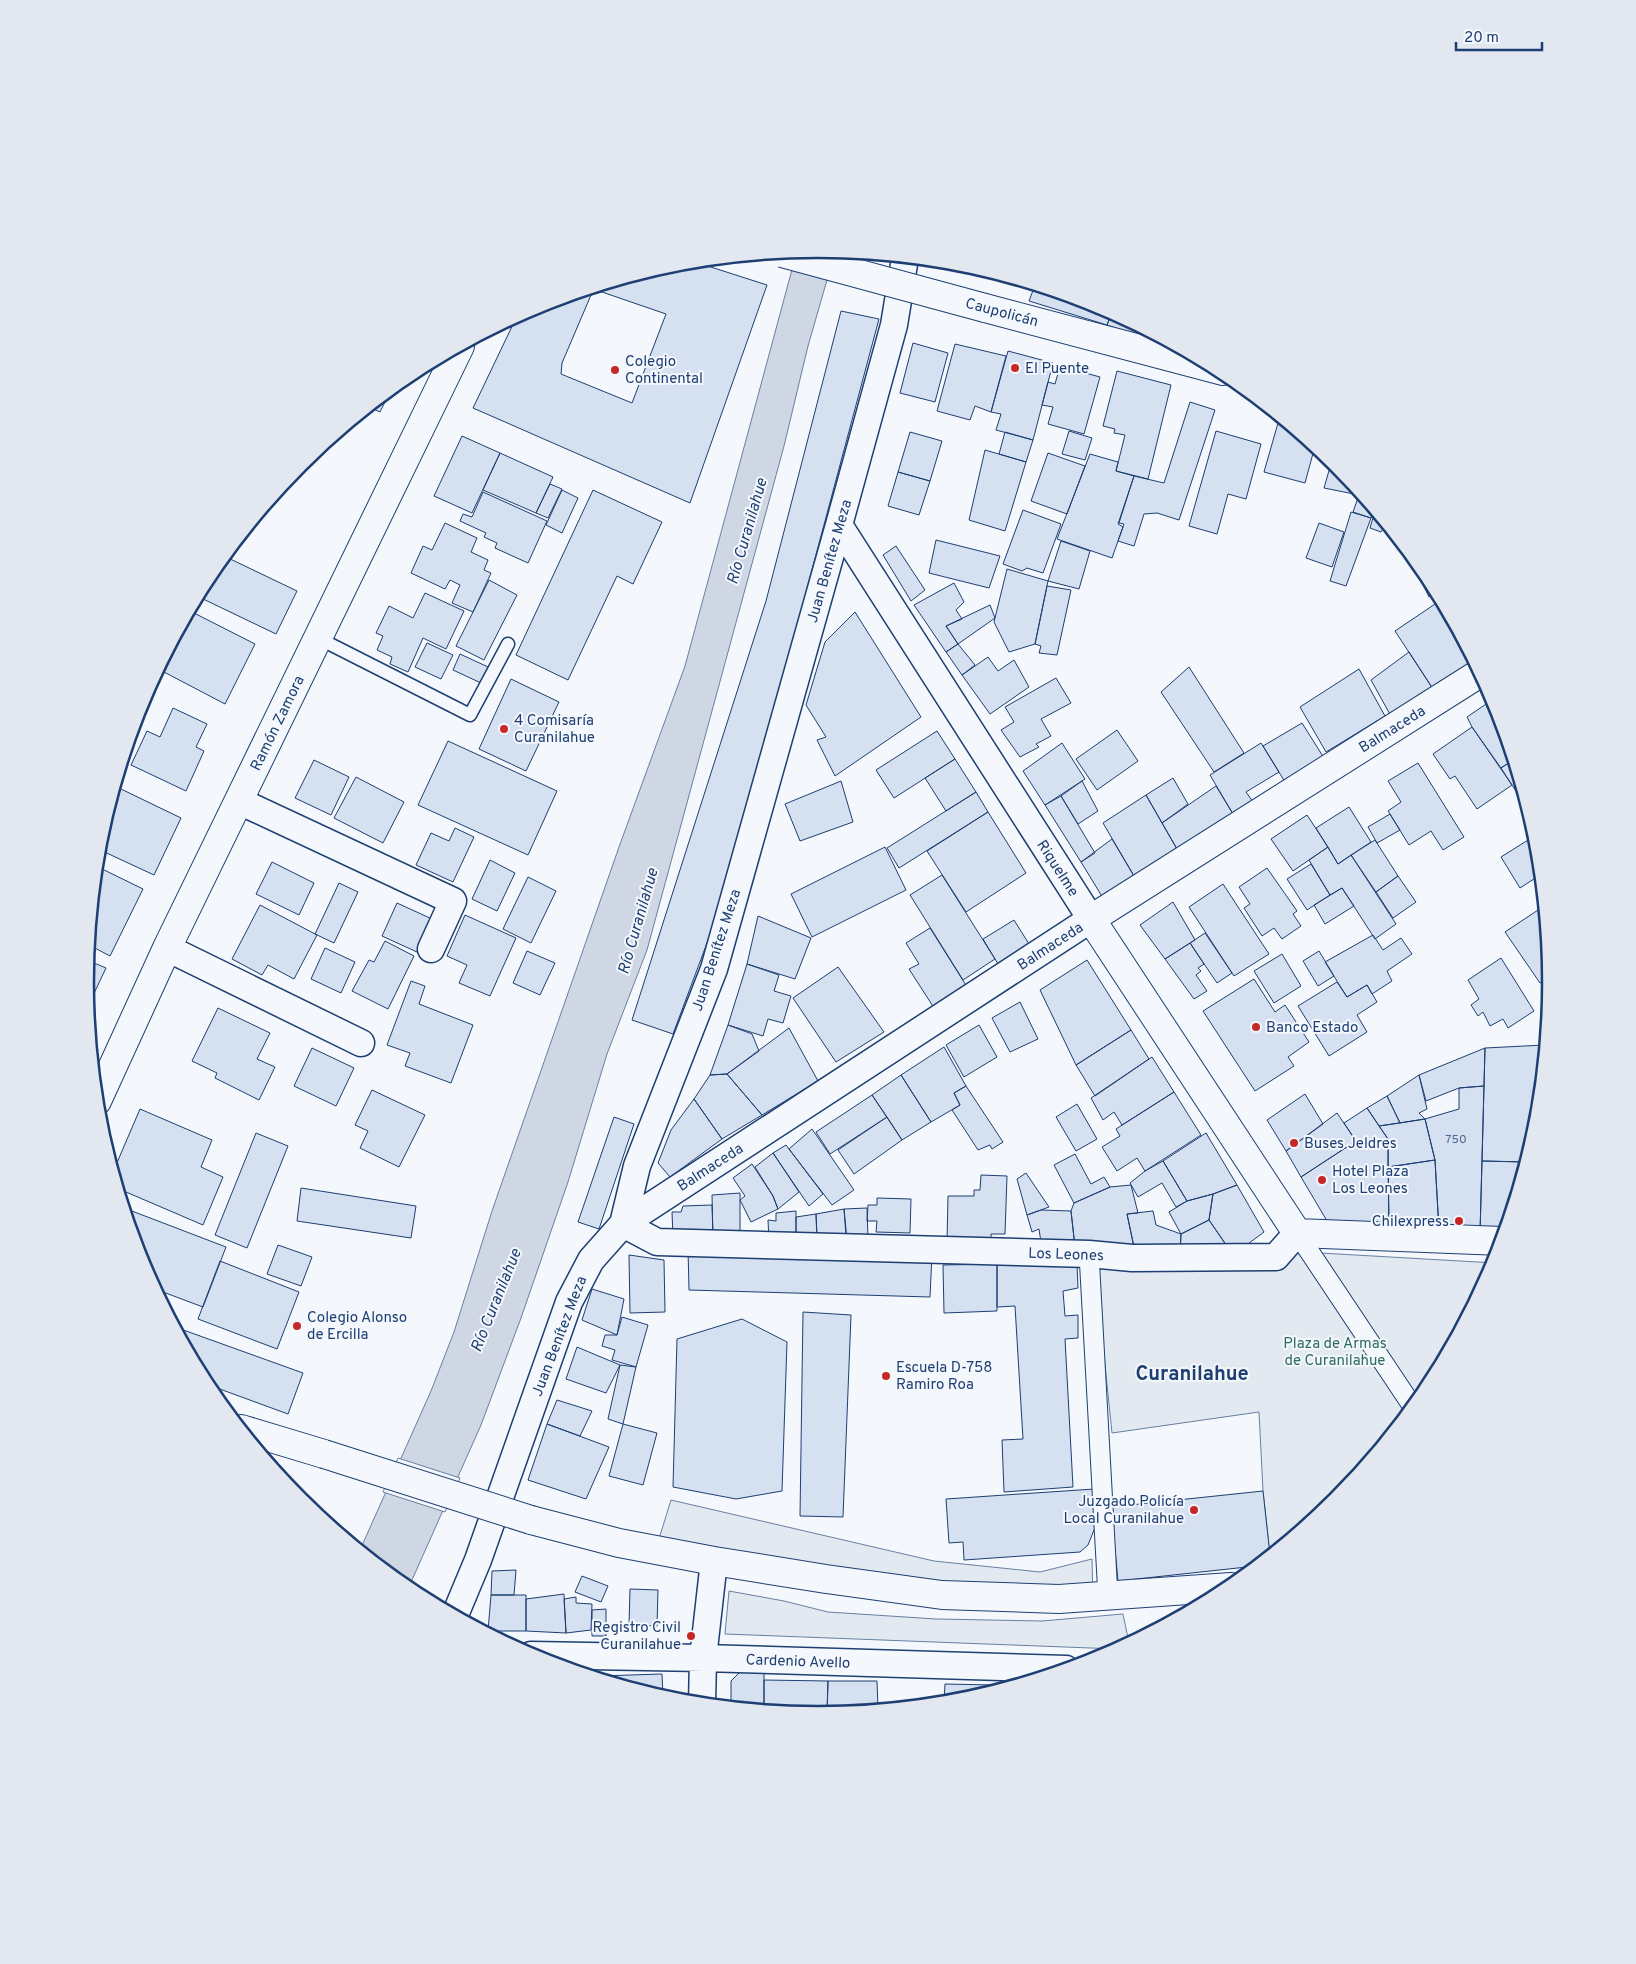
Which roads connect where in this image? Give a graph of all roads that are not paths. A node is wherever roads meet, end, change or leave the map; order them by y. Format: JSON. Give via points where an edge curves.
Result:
{"nodes":[{"id":1,"x":802,"y":258,"type":"edge"},
{"id":2,"x":904,"y":263,"type":"edge"},
{"id":3,"x":1162,"y":347,"type":"edge"},
{"id":4,"x":1175,"y":352,"type":"edge"},
{"id":5,"x":455,"y":355,"type":"edge"},
{"id":6,"x":839,"y":525,"type":"junction"},
{"id":7,"x":318,"y":638,"type":"junction"},
{"id":8,"x":508,"y":644,"type":"dead end"},
{"id":9,"x":1474,"y":677,"type":"edge"},
{"id":10,"x":239,"y":801,"type":"junction"},
{"id":11,"x":1090,"y":919,"type":"junction"},
{"id":12,"x":167,"y":948,"type":"junction"},
{"id":13,"x":430,"y":949,"type":"dead end"},
{"id":14,"x":361,"y":1043,"type":"dead end"},
{"id":15,"x":102,"y":1090,"type":"edge"},
{"id":16,"x":623,"y":1224,"type":"junction"},
{"id":17,"x":1296,"y":1233,"type":"junction"},
{"id":18,"x":1494,"y":1241,"type":"edge"},
{"id":19,"x":1089,"y":1254,"type":"junction"},
{"id":20,"x":1409,"y":1400,"type":"edge"},
{"id":21,"x":250,"y":1432,"type":"edge"},
{"id":22,"x":714,"y":1561,"type":"junction"},
{"id":23,"x":1213,"y":1588,"type":"edge"},
{"id":24,"x":1108,"y":1597,"type":"junction"},
{"id":25,"x":458,"y":1610,"type":"edge"},
{"id":26,"x":555,"y":1656,"type":"edge"},
{"id":27,"x":703,"y":1658,"type":"junction"},
{"id":28,"x":1049,"y":1668,"type":"edge"},
{"id":29,"x":702,"y":1696,"type":"edge"}],
"edges":[{"from":1,"to":3,"type":"main road","name":"Caupolicán","bridge":true,"via":[[985,308]]},
{"from":2,"to":6,"type":"street","name":"Juan Benítez Meza","via":[[894,325]]},
{"from":3,"to":4,"type":"main road","name":"Caupolicán"},
{"from":5,"to":7,"type":"main road","name":"Ramón Zamora"},
{"from":6,"to":11,"type":"street","name":"Riquelme"},
{"from":6,"to":16,"type":"street","name":"Juan Benítez Meza","via":[[714,969],[640,1158]]},
{"from":7,"to":8,"type":"lane","via":[[470,715]]},
{"from":7,"to":10,"type":"main road","name":"Ramón Zamora"},
{"from":9,"to":11,"type":"main road","name":"Balmaceda"},
{"from":10,"to":12,"type":"main road","name":"Ramón Zamora"},
{"from":10,"to":13,"type":"street","via":[[452,901]]},
{"from":11,"to":16,"type":"street","name":"Balmaceda"},
{"from":11,"to":17,"type":"main road","name":"Riquelme"},
{"from":12,"to":14,"type":"street"},
{"from":12,"to":15,"type":"main road","name":"Ramón Zamora"},
{"from":16,"to":19,"type":"street","name":"Los Leones","via":[[657,1242]]},
{"from":16,"to":25,"type":"street","name":"Juan Benítez Meza","via":[[590,1260],[569,1302]]},
{"from":17,"to":18,"type":"main road"},
{"from":17,"to":19,"type":"street","name":"Los Leones","via":[[1276,1257],[1132,1258]]},
{"from":17,"to":20,"type":"street"},
{"from":19,"to":24,"type":"street"},
{"from":21,"to":22,"type":"main road","bridge":true,"via":[[531,1520],[619,1543]]},
{"from":22,"to":24,"type":"main road","via":[[942,1595],[1059,1599]]},
{"from":22,"to":27,"type":"street"},
{"from":23,"to":24,"type":"main road"},
{"from":26,"to":27,"type":"street","name":"Cardenio Avello"},
{"from":27,"to":28,"type":"street","name":"Cardenio Avello"},
{"from":27,"to":29,"type":"street"}]}
